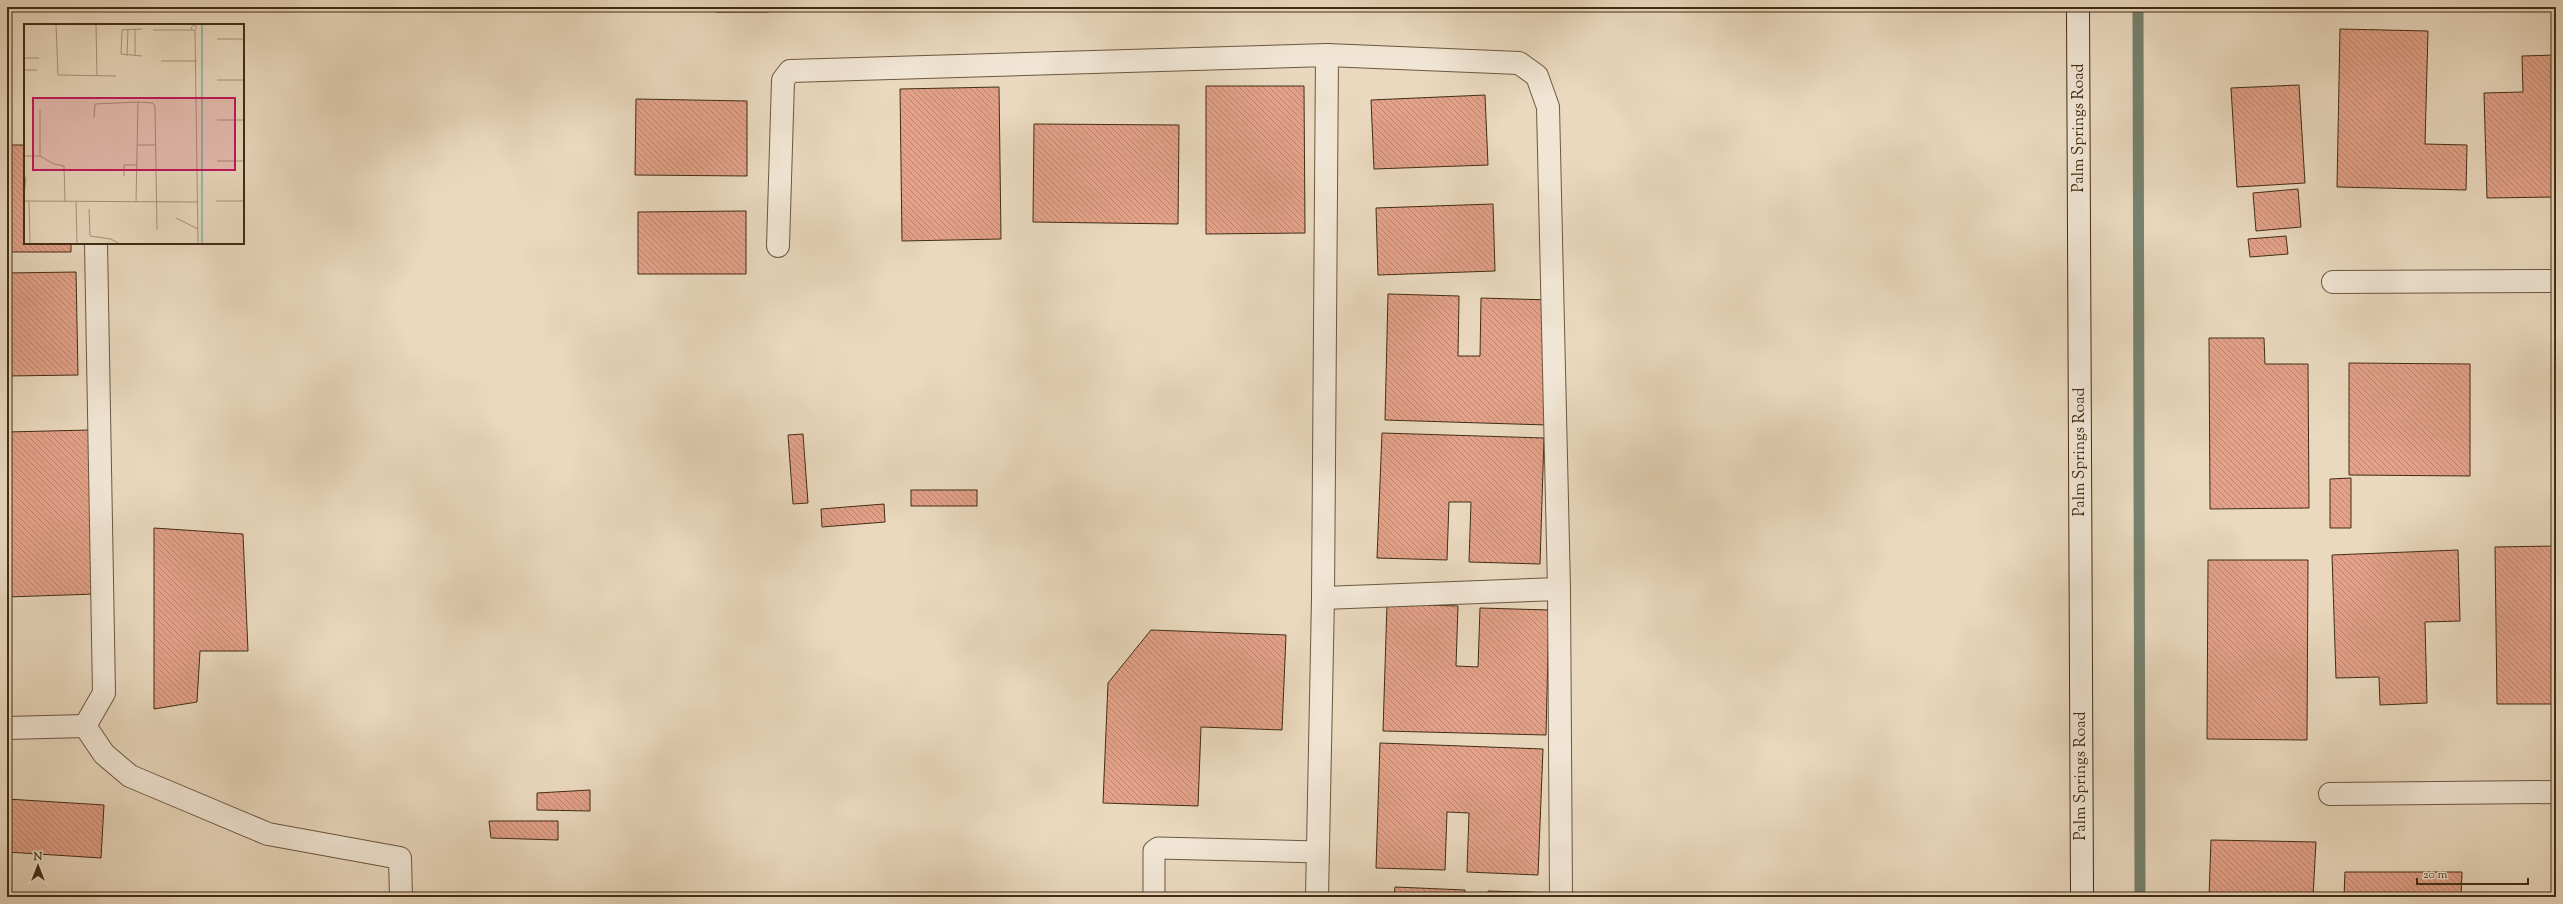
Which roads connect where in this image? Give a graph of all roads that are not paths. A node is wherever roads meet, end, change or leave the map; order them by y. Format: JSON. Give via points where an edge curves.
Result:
{"nodes":[{"id":1,"x":2078,"y":7,"type":"edge"},
{"id":2,"x":1327,"y":55,"type":"junction"},
{"id":3,"x":96,"y":244,"type":"edge"},
{"id":4,"x":778,"y":246,"type":"dead end"},
{"id":5,"x":2556,"y":281,"type":"edge"},
{"id":6,"x":2333,"y":282,"type":"dead end"},
{"id":7,"x":1559,"y":589,"type":"junction"},
{"id":8,"x":1323,"y":598,"type":"junction"},
{"id":9,"x":85,"y":726,"type":"junction"},
{"id":10,"x":7,"y":728,"type":"edge"},
{"id":11,"x":2556,"y":792,"type":"edge"},
{"id":12,"x":2330,"y":794,"type":"dead end"},
{"id":13,"x":1317,"y":852,"type":"junction"},
{"id":14,"x":401,"y":897,"type":"edge"},
{"id":15,"x":1154,"y":897,"type":"edge"},
{"id":16,"x":1317,"y":897,"type":"edge"},
{"id":17,"x":1561,"y":897,"type":"edge"},
{"id":18,"x":2082,"y":897,"type":"edge"}],
"edges":[{"from":1,"to":18,"type":"street","name":"Palm Springs Road"},
{"from":2,"to":4,"type":"street","via":[[790,71],[783,80]]},
{"from":2,"to":7,"type":"street","via":[[1519,63],[1537,76],[1548,107]]},
{"from":2,"to":8,"type":"street"},
{"from":3,"to":9,"type":"street","via":[[104,692]]},
{"from":5,"to":6,"type":"street"},
{"from":7,"to":8,"type":"street"},
{"from":7,"to":17,"type":"street"},
{"from":8,"to":13,"type":"street"},
{"from":9,"to":10,"type":"street"},
{"from":9,"to":14,"type":"street","via":[[104,754],[130,776],[253,828],[268,834],[400,858]]},
{"from":11,"to":12,"type":"street"},
{"from":13,"to":15,"type":"lane","via":[[1158,848],[1154,851]]},
{"from":13,"to":16,"type":"street"}]}
